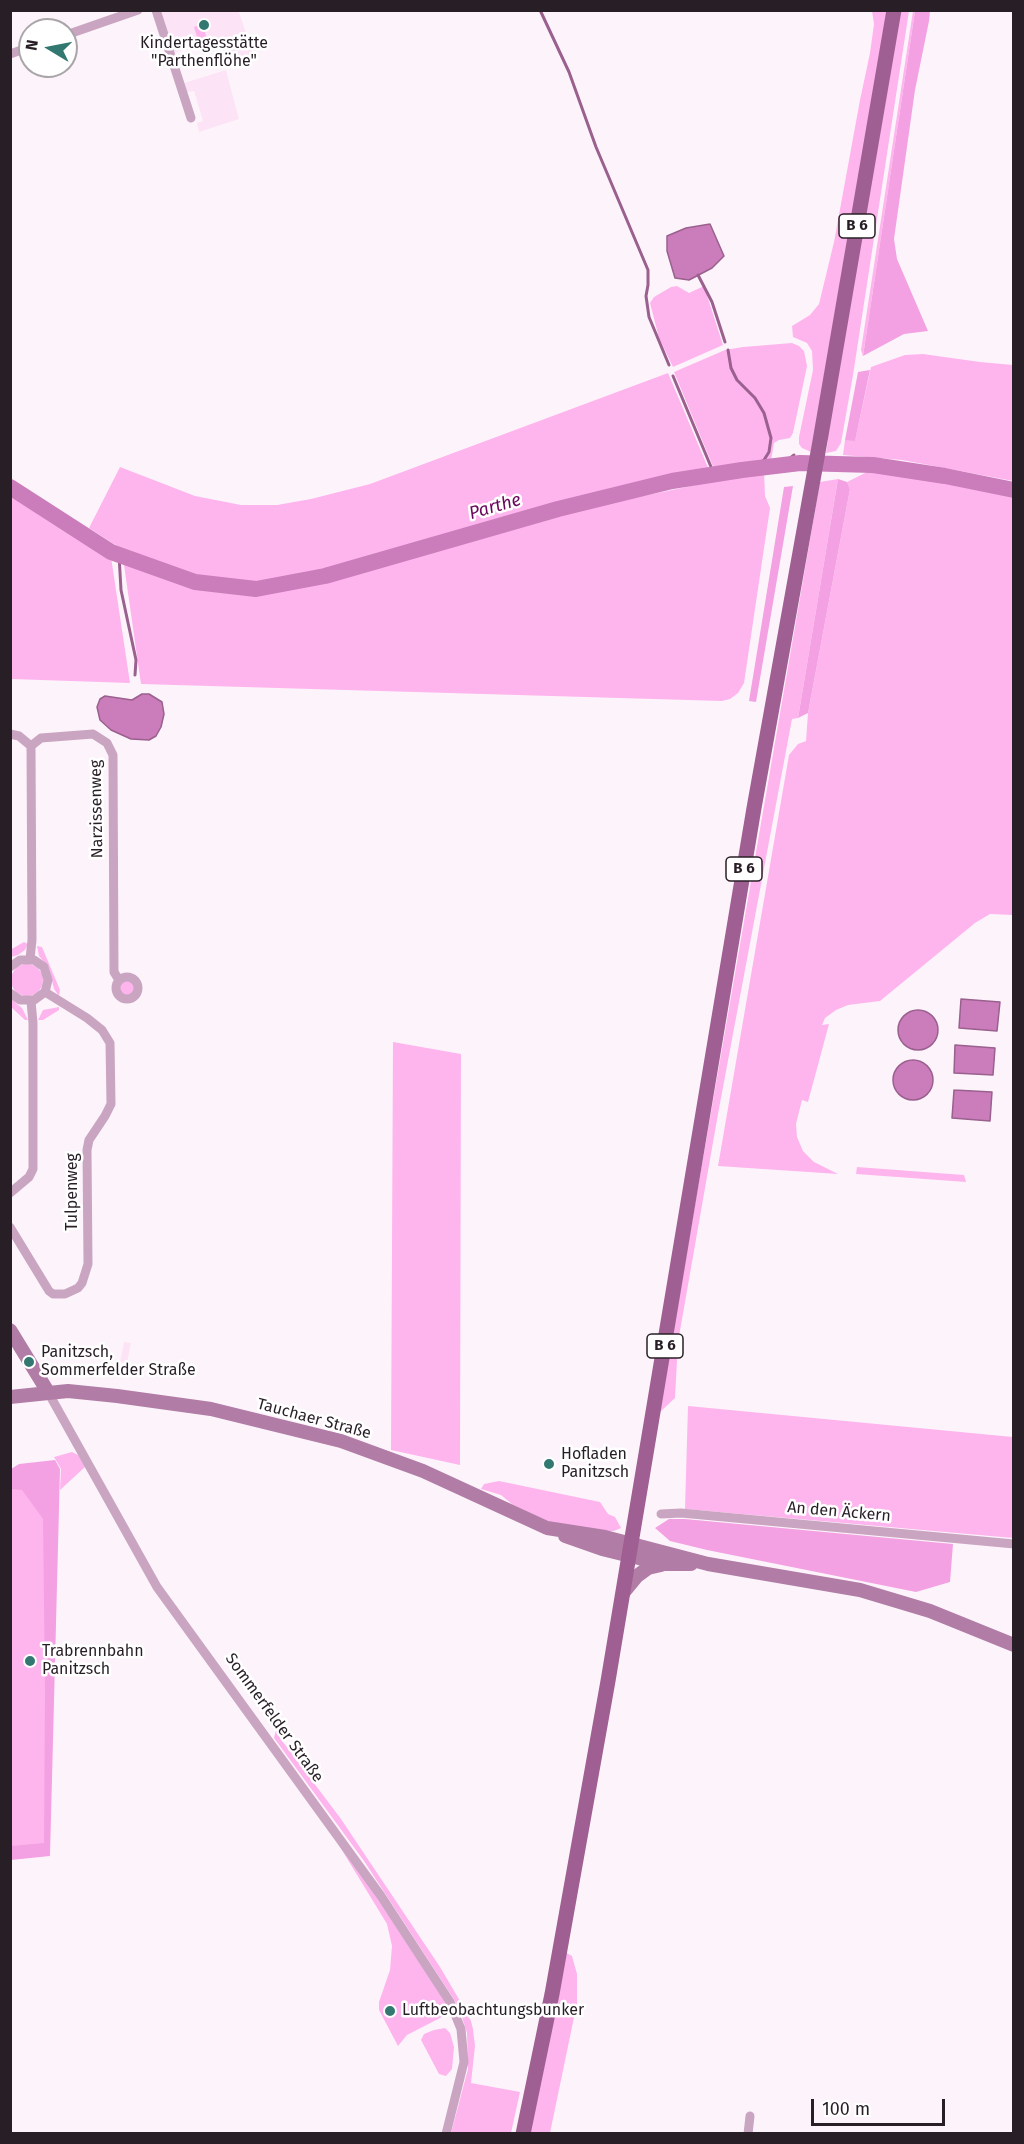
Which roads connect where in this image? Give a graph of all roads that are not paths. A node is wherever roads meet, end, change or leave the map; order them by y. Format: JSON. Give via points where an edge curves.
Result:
{"nodes":[{"id":1,"x":138,"y":10,"type":"edge"},
{"id":2,"x":156,"y":10,"type":"edge"},
{"id":3,"x":894,"y":10,"type":"edge"},
{"id":4,"x":78,"y":31,"type":"edge"},
{"id":5,"x":191,"y":118,"type":"dead end"},
{"id":6,"x":10,"y":734,"type":"edge"},
{"id":7,"x":31,"y":746,"type":"junction"},
{"id":8,"x":30,"y":959,"type":"junction"},
{"id":9,"x":11,"y":966,"type":"edge"},
{"id":10,"x":119,"y":980,"type":"dead end"},
{"id":11,"x":45,"y":992,"type":"junction"},
{"id":12,"x":10,"y":993,"type":"edge"},
{"id":13,"x":31,"y":1001,"type":"junction"},
{"id":14,"x":10,"y":1193,"type":"edge"},
{"id":15,"x":10,"y":1227,"type":"edge"},
{"id":16,"x":10,"y":1330,"type":"edge"},
{"id":17,"x":48,"y":1392,"type":"junction"},
{"id":18,"x":10,"y":1397,"type":"edge"},
{"id":19,"x":661,"y":1514,"type":"dead end"},
{"id":20,"x":1014,"y":1544,"type":"edge"},
{"id":21,"x":629,"y":1550,"type":"junction"},
{"id":22,"x":663,"y":1564,"type":"junction"},
{"id":23,"x":708,"y":1564,"type":"junction"},
{"id":24,"x":622,"y":1593,"type":"junction"},
{"id":25,"x":1014,"y":1645,"type":"edge"},
{"id":26,"x":750,"y":2116,"type":"dead end"},
{"id":27,"x":446,"y":2133,"type":"edge"},
{"id":28,"x":524,"y":2133,"type":"edge"},
{"id":29,"x":748,"y":2133,"type":"edge"}],
"edges":[{"from":1,"to":4,"type":"street"},
{"from":2,"to":5,"type":"street"},
{"from":3,"to":21,"type":"main road","number":"B 6"},
{"from":6,"to":7,"type":"street"},
{"from":7,"to":8,"type":"street"},
{"from":7,"to":10,"type":"street","name":"Narzissenweg","via":[[40,738],[93,734],[107,743],[113,754],[114,972]]},
{"from":8,"to":9,"type":"street"},
{"from":8,"to":11,"type":"street","via":[[46,971]]},
{"from":11,"to":13,"type":"street"},
{"from":11,"to":15,"type":"street","name":"Tulpenweg","via":[[102,1030],[110,1043],[111,1104],[87,1149],[88,1264],[82,1284],[66,1294],[48,1291]]},
{"from":12,"to":13,"type":"street"},
{"from":13,"to":14,"type":"street","via":[[33,1170]]},
{"from":16,"to":17,"type":"street","name":"Sommerfelder Straße"},
{"from":17,"to":18,"type":"street","name":"Tauchaer Straße"},
{"from":17,"to":21,"type":"street","name":"Tauchaer Straße","via":[[91,1393],[211,1410],[341,1441],[423,1471],[581,1542]]},
{"from":17,"to":27,"type":"street","name":"Sommerfelder Straße","via":[[157,1587],[381,1896],[450,2002],[461,2029],[464,2062]]},
{"from":19,"to":20,"type":"street","name":"An den Äckern"},
{"from":21,"to":22,"type":"street"},
{"from":21,"to":23,"type":"street"},
{"from":21,"to":24,"type":"main road","number":"B 6"},
{"from":22,"to":23,"type":"street"},
{"from":22,"to":24,"type":"street","via":[[648,1568]]},
{"from":23,"to":25,"type":"street","via":[[883,1596]]},
{"from":24,"to":28,"type":"main road","number":"B 6"},
{"from":26,"to":29,"type":"street"}]}
